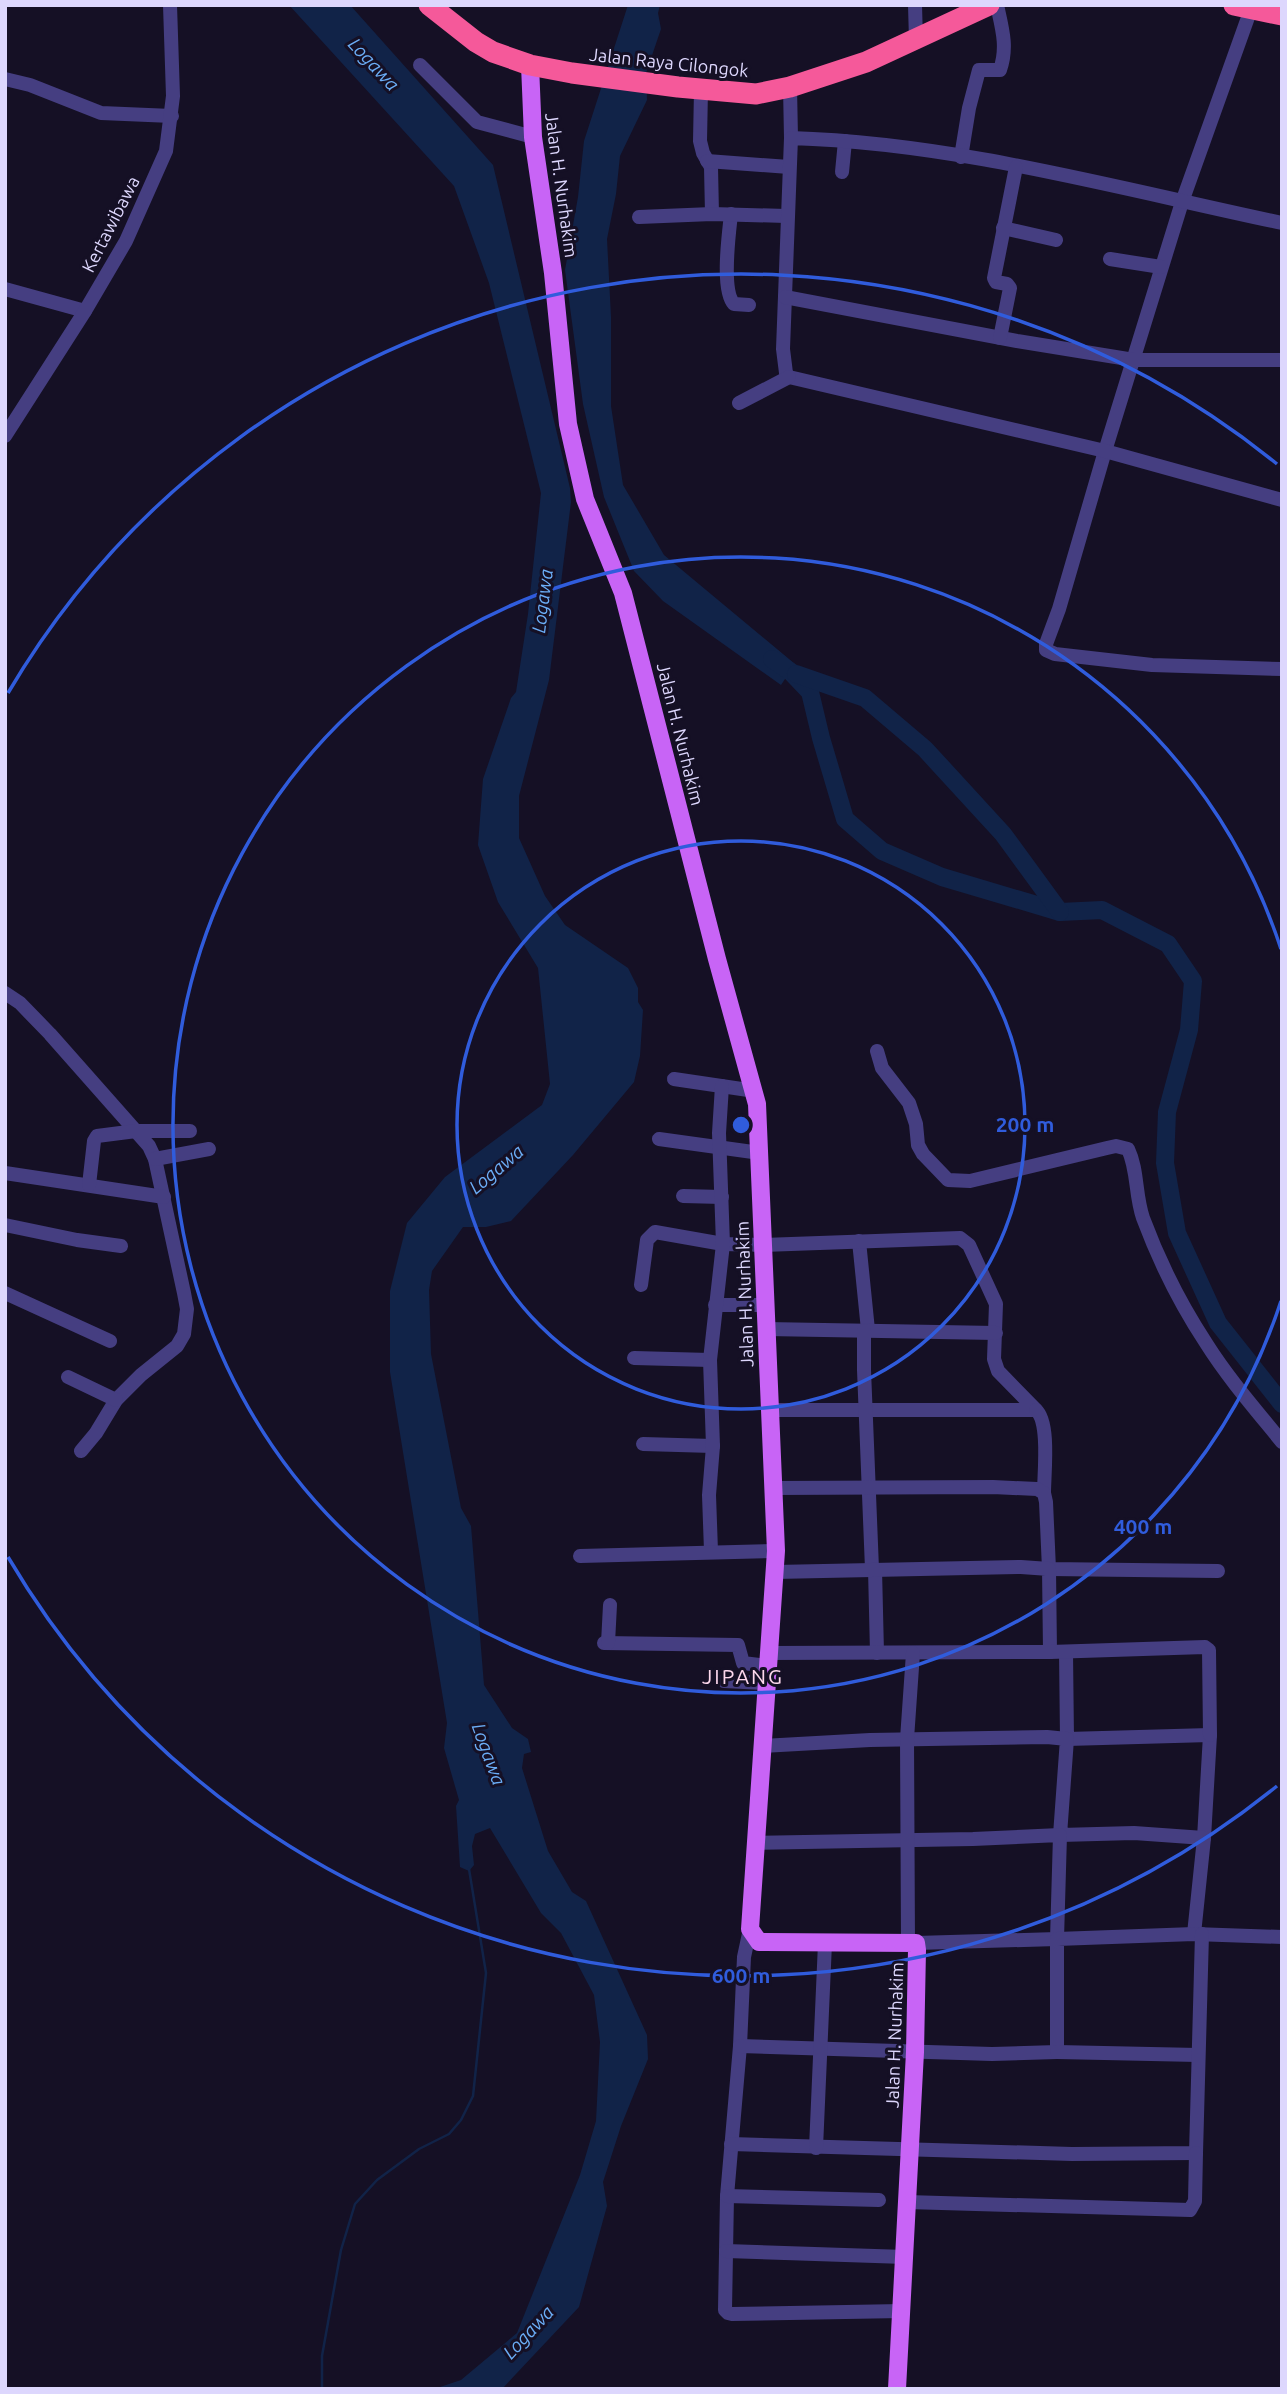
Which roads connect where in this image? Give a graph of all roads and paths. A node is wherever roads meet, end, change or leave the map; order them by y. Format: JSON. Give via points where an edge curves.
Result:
{"nodes":[{"id":1,"x":170,"y":5,"type":"edge"},
{"id":2,"x":429,"y":5,"type":"edge"},
{"id":3,"x":915,"y":5,"type":"edge"},
{"id":4,"x":989,"y":5,"type":"edge"},
{"id":5,"x":997,"y":5,"type":"edge"},
{"id":6,"x":1243,"y":7,"type":"edge"},
{"id":7,"x":1282,"y":15,"type":"edge"},
{"id":8,"x":916,"y":40,"type":"junction"},
{"id":9,"x":420,"y":65,"type":"dead end"},
{"id":10,"x":530,"y":65,"type":"junction"},
{"id":11,"x":5,"y":79,"type":"edge"},
{"id":12,"x":790,"y":87,"type":"junction"},
{"id":13,"x":701,"y":90,"type":"junction"},
{"id":14,"x":172,"y":116,"type":"junction"},
{"id":15,"x":533,"y":137,"type":"junction"},
{"id":16,"x":791,"y":138,"type":"junction"},
{"id":17,"x":845,"y":141,"type":"junction"},
{"id":18,"x":961,"y":157,"type":"junction"},
{"id":19,"x":707,"y":161,"type":"junction"},
{"id":20,"x":789,"y":167,"type":"junction"},
{"id":21,"x":1016,"y":167,"type":"junction"},
{"id":22,"x":842,"y":172,"type":"dead end"},
{"id":23,"x":1182,"y":202,"type":"junction"},
{"id":24,"x":712,"y":214,"type":"junction"},
{"id":25,"x":731,"y":214,"type":"junction"},
{"id":26,"x":786,"y":216,"type":"junction"},
{"id":27,"x":639,"y":217,"type":"dead end"},
{"id":28,"x":1282,"y":223,"type":"edge"},
{"id":29,"x":1003,"y":228,"type":"junction"},
{"id":30,"x":1056,"y":240,"type":"dead end"},
{"id":31,"x":1110,"y":259,"type":"dead end"},
{"id":32,"x":1161,"y":267,"type":"junction"},
{"id":33,"x":5,"y":289,"type":"edge"},
{"id":34,"x":785,"y":297,"type":"junction"},
{"id":35,"x":749,"y":306,"type":"dead end"},
{"id":36,"x":85,"y":312,"type":"junction"},
{"id":37,"x":1000,"y":338,"type":"junction"},
{"id":38,"x":1134,"y":360,"type":"junction"},
{"id":39,"x":1282,"y":360,"type":"edge"},
{"id":40,"x":789,"y":377,"type":"junction"},
{"id":41,"x":739,"y":403,"type":"dead end"},
{"id":42,"x":5,"y":436,"type":"edge"},
{"id":43,"x":1105,"y":450,"type":"junction"},
{"id":44,"x":1282,"y":500,"type":"edge"},
{"id":45,"x":1282,"y":669,"type":"edge"},
{"id":46,"x":5,"y":993,"type":"edge"},
{"id":47,"x":877,"y":1051,"type":"dead end"},
{"id":48,"x":674,"y":1079,"type":"dead end"},
{"id":49,"x":722,"y":1086,"type":"junction"},
{"id":50,"x":755,"y":1091,"type":"junction"},
{"id":51,"x":190,"y":1131,"type":"dead end"},
{"id":52,"x":132,"y":1132,"type":"junction"},
{"id":53,"x":659,"y":1139,"type":"dead end"},
{"id":54,"x":209,"y":1149,"type":"dead end"},
{"id":55,"x":720,"y":1149,"type":"junction"},
{"id":56,"x":760,"y":1153,"type":"junction"},
{"id":57,"x":155,"y":1159,"type":"junction"},
{"id":58,"x":5,"y":1173,"type":"edge"},
{"id":59,"x":89,"y":1185,"type":"junction"},
{"id":60,"x":683,"y":1196,"type":"dead end"},
{"id":61,"x":160,"y":1197,"type":"junction"},
{"id":62,"x":722,"y":1197,"type":"junction"},
{"id":63,"x":5,"y":1227,"type":"edge"},
{"id":64,"x":5,"y":1237,"type":"edge"},
{"id":65,"x":859,"y":1241,"type":"junction"},
{"id":66,"x":723,"y":1244,"type":"junction"},
{"id":67,"x":763,"y":1245,"type":"junction"},
{"id":68,"x":121,"y":1246,"type":"dead end"},
{"id":69,"x":641,"y":1285,"type":"dead end"},
{"id":70,"x":5,"y":1293,"type":"edge"},
{"id":71,"x":715,"y":1305,"type":"junction"},
{"id":72,"x":766,"y":1305,"type":"junction"},
{"id":73,"x":766,"y":1329,"type":"junction"},
{"id":74,"x":866,"y":1331,"type":"junction"},
{"id":75,"x":996,"y":1333,"type":"junction"},
{"id":76,"x":110,"y":1341,"type":"dead end"},
{"id":77,"x":634,"y":1358,"type":"dead end"},
{"id":78,"x":710,"y":1360,"type":"junction"},
{"id":79,"x":68,"y":1377,"type":"dead end"},
{"id":80,"x":112,"y":1397,"type":"junction"},
{"id":81,"x":770,"y":1410,"type":"junction"},
{"id":82,"x":1036,"y":1410,"type":"junction"},
{"id":83,"x":867,"y":1411,"type":"junction"},
{"id":84,"x":1282,"y":1442,"type":"edge"},
{"id":85,"x":643,"y":1444,"type":"dead end"},
{"id":86,"x":713,"y":1446,"type":"junction"},
{"id":87,"x":81,"y":1451,"type":"dead end"},
{"id":88,"x":869,"y":1488,"type":"junction"},
{"id":89,"x":774,"y":1489,"type":"junction"},
{"id":90,"x":1044,"y":1493,"type":"junction"},
{"id":91,"x":711,"y":1551,"type":"junction"},
{"id":92,"x":776,"y":1551,"type":"junction"},
{"id":93,"x":580,"y":1556,"type":"dead end"},
{"id":94,"x":873,"y":1569,"type":"junction"},
{"id":95,"x":1049,"y":1569,"type":"junction"},
{"id":96,"x":1218,"y":1571,"type":"dead end"},
{"id":97,"x":775,"y":1572,"type":"junction"},
{"id":98,"x":610,"y":1605,"type":"dead end"},
{"id":99,"x":1066,"y":1651,"type":"junction"},
{"id":100,"x":1050,"y":1652,"type":"junction"},
{"id":101,"x":877,"y":1653,"type":"junction"},
{"id":102,"x":914,"y":1653,"type":"junction"},
{"id":103,"x":767,"y":1667,"type":"junction"},
{"id":104,"x":724,"y":1681,"type":"dead end"},
{"id":105,"x":1210,"y":1735,"type":"junction"},
{"id":106,"x":907,"y":1739,"type":"junction"},
{"id":107,"x":1067,"y":1739,"type":"junction"},
{"id":108,"x":762,"y":1746,"type":"junction"},
{"id":109,"x":1060,"y":1835,"type":"junction"},
{"id":110,"x":1204,"y":1838,"type":"junction"},
{"id":111,"x":906,"y":1840,"type":"junction"},
{"id":112,"x":755,"y":1843,"type":"junction"},
{"id":113,"x":750,"y":1929,"type":"junction"},
{"id":114,"x":1198,"y":1934,"type":"junction"},
{"id":115,"x":1282,"y":1937,"type":"edge"},
{"id":116,"x":1057,"y":1939,"type":"junction"},
{"id":117,"x":912,"y":1942,"type":"junction"},
{"id":118,"x":825,"y":1943,"type":"junction"},
{"id":119,"x":740,"y":2046,"type":"junction"},
{"id":120,"x":821,"y":2049,"type":"junction"},
{"id":121,"x":915,"y":2052,"type":"junction"},
{"id":122,"x":1057,"y":2052,"type":"junction"},
{"id":123,"x":1198,"y":2055,"type":"junction"},
{"id":124,"x":730,"y":2144,"type":"junction"},
{"id":125,"x":816,"y":2148,"type":"junction"},
{"id":126,"x":910,"y":2150,"type":"junction"},
{"id":127,"x":1196,"y":2153,"type":"junction"},
{"id":128,"x":727,"y":2196,"type":"junction"},
{"id":129,"x":879,"y":2200,"type":"dead end"},
{"id":130,"x":907,"y":2202,"type":"junction"},
{"id":131,"x":726,"y":2251,"type":"junction"},
{"id":132,"x":905,"y":2257,"type":"junction"},
{"id":133,"x":902,"y":2311,"type":"junction"},
{"id":134,"x":897,"y":2389,"type":"edge"}],
"edges":[{"from":1,"to":14,"type":"street","name":"Kertawibawa"},
{"from":2,"to":10,"type":"highway","name":"Jalan Raya Cilongok","via":[[476,42]]},
{"from":3,"to":8,"type":"street"},
{"from":4,"to":8,"type":"highway","name":"Jalan Raya Cilongok"},
{"from":5,"to":18,"type":"street","via":[[1005,42],[1003,60],[1000,70],[979,70]]},
{"from":6,"to":7,"type":"highway"},
{"from":6,"to":23,"type":"street"},
{"from":8,"to":12,"type":"highway","name":"Jalan Raya Cilongok","via":[[841,72]]},
{"from":9,"to":15,"type":"street","via":[[477,122]]},
{"from":10,"to":13,"type":"highway","name":"Jalan Raya Cilongok"},
{"from":10,"to":15,"type":"main road","name":"Jalan H. Nurhakim"},
{"from":11,"to":14,"type":"street","via":[[101,113]]},
{"from":12,"to":13,"type":"highway","name":"Jalan Raya Cilongok","via":[[756,94]]},
{"from":12,"to":16,"type":"street"},
{"from":13,"to":19,"type":"street","via":[[700,141]]},
{"from":14,"to":36,"type":"street","name":"Kertawibawa","via":[[158,171],[126,241]]},
{"from":15,"to":50,"type":"main road","name":"Jalan H. Nurhakim","via":[[568,424],[585,499],[623,593]]},
{"from":16,"to":17,"type":"street"},
{"from":16,"to":20,"type":"street"},
{"from":17,"to":18,"type":"street"},
{"from":17,"to":22,"type":"street"},
{"from":18,"to":21,"type":"street"},
{"from":19,"to":20,"type":"street"},
{"from":19,"to":24,"type":"street","via":[[712,176]]},
{"from":20,"to":26,"type":"street"},
{"from":21,"to":23,"type":"street"},
{"from":21,"to":29,"type":"street"},
{"from":23,"to":28,"type":"street"},
{"from":23,"to":32,"type":"street"},
{"from":24,"to":25,"type":"street"},
{"from":24,"to":27,"type":"street"},
{"from":25,"to":26,"type":"street"},
{"from":25,"to":35,"type":"street","via":[[730,297],[734,304]]},
{"from":26,"to":34,"type":"street"},
{"from":29,"to":30,"type":"street"},
{"from":29,"to":37,"type":"street","via":[[994,278],[1010,288]]},
{"from":31,"to":32,"type":"street"},
{"from":32,"to":38,"type":"street"},
{"from":33,"to":36,"type":"street"},
{"from":34,"to":37,"type":"street"},
{"from":34,"to":40,"type":"street","via":[[784,364]]},
{"from":36,"to":42,"type":"street","name":"Kertawibawa"},
{"from":37,"to":38,"type":"street"},
{"from":38,"to":39,"type":"street"},
{"from":38,"to":43,"type":"street"},
{"from":40,"to":41,"type":"street"},
{"from":40,"to":43,"type":"street"},
{"from":43,"to":44,"type":"street"},
{"from":43,"to":45,"type":"street","via":[[1046,650],[1152,665]]},
{"from":46,"to":52,"type":"street","via":[[50,1034]]},
{"from":47,"to":84,"type":"street","via":[[882,1068],[909,1103],[918,1145],[948,1180],[970,1181],[1107,1148],[1128,1149],[1143,1219],[1170,1282],[1206,1343]]},
{"from":48,"to":49,"type":"street"},
{"from":49,"to":50,"type":"street"},
{"from":49,"to":55,"type":"street"},
{"from":50,"to":56,"type":"main road","name":"Jalan H. Nurhakim"},
{"from":51,"to":52,"type":"street"},
{"from":52,"to":57,"type":"street","via":[[149,1146]]},
{"from":52,"to":59,"type":"street","via":[[95,1138]]},
{"from":53,"to":55,"type":"street"},
{"from":54,"to":57,"type":"street"},
{"from":55,"to":56,"type":"street"},
{"from":55,"to":62,"type":"street"},
{"from":56,"to":67,"type":"main road","name":"Jalan H. Nurhakim"},
{"from":57,"to":61,"type":"street"},
{"from":58,"to":59,"type":"street"},
{"from":59,"to":61,"type":"street"},
{"from":60,"to":62,"type":"street"},
{"from":61,"to":80,"type":"street","via":[[187,1310],[184,1334],[177,1346]]},
{"from":62,"to":66,"type":"street"},
{"from":63,"to":64,"type":"street"},
{"from":63,"to":68,"type":"street"},
{"from":65,"to":67,"type":"street"},
{"from":65,"to":74,"type":"street"},
{"from":65,"to":75,"type":"street","via":[[965,1241],[996,1304]]},
{"from":66,"to":67,"type":"street"},
{"from":66,"to":69,"type":"street","via":[[655,1232],[647,1240]]},
{"from":66,"to":71,"type":"street"},
{"from":67,"to":72,"type":"main road","name":"Jalan H. Nurhakim"},
{"from":70,"to":76,"type":"street"},
{"from":71,"to":72,"type":"street"},
{"from":71,"to":78,"type":"street"},
{"from":72,"to":73,"type":"main road","name":"Jalan H. Nurhakim"},
{"from":73,"to":74,"type":"street"},
{"from":73,"to":81,"type":"main road","name":"Jalan H. Nurhakim"},
{"from":74,"to":75,"type":"street"},
{"from":74,"to":83,"type":"street"},
{"from":75,"to":82,"type":"street","via":[[998,1371]]},
{"from":77,"to":78,"type":"street"},
{"from":78,"to":86,"type":"street"},
{"from":79,"to":80,"type":"street"},
{"from":80,"to":87,"type":"street","via":[[96,1433]]},
{"from":81,"to":83,"type":"street"},
{"from":81,"to":89,"type":"main road","name":"Jalan H. Nurhakim"},
{"from":82,"to":83,"type":"street"},
{"from":82,"to":90,"type":"street","via":[[1042,1416],[1045,1440]]},
{"from":83,"to":88,"type":"street"},
{"from":85,"to":86,"type":"street"},
{"from":86,"to":91,"type":"street"},
{"from":88,"to":89,"type":"street"},
{"from":88,"to":90,"type":"street","via":[[993,1487]]},
{"from":88,"to":94,"type":"street"},
{"from":89,"to":92,"type":"main road","name":"Jalan H. Nurhakim"},
{"from":90,"to":95,"type":"street"},
{"from":91,"to":92,"type":"street"},
{"from":91,"to":93,"type":"street"},
{"from":92,"to":97,"type":"main road","name":"Jalan H. Nurhakim"},
{"from":94,"to":95,"type":"street"},
{"from":94,"to":97,"type":"street"},
{"from":94,"to":101,"type":"street"},
{"from":95,"to":96,"type":"street"},
{"from":95,"to":100,"type":"street"},
{"from":97,"to":103,"type":"main road","name":"Jalan H. Nurhakim"},
{"from":98,"to":103,"type":"street","via":[[606,1643],[738,1645],[743,1663]]},
{"from":99,"to":100,"type":"street"},
{"from":99,"to":105,"type":"street","via":[[1208,1648]]},
{"from":99,"to":107,"type":"street"},
{"from":100,"to":102,"type":"street"},
{"from":101,"to":102,"type":"street"},
{"from":101,"to":103,"type":"street"},
{"from":102,"to":106,"type":"street"},
{"from":103,"to":104,"type":"street"},
{"from":103,"to":108,"type":"main road","name":"Jalan H. Nurhakim"},
{"from":105,"to":107,"type":"street"},
{"from":105,"to":110,"type":"street"},
{"from":106,"to":107,"type":"street"},
{"from":106,"to":108,"type":"street"},
{"from":106,"to":111,"type":"street"},
{"from":107,"to":109,"type":"street"},
{"from":108,"to":112,"type":"main road","name":"Jalan H. Nurhakim"},
{"from":109,"to":110,"type":"street","via":[[1134,1833]]},
{"from":109,"to":111,"type":"street"},
{"from":109,"to":116,"type":"street"},
{"from":110,"to":114,"type":"street"},
{"from":111,"to":112,"type":"street"},
{"from":111,"to":117,"type":"street"},
{"from":112,"to":113,"type":"main road","name":"Jalan H. Nurhakim"},
{"from":113,"to":118,"type":"main road","name":"Jalan H. Nurhakim","via":[[759,1942]]},
{"from":113,"to":119,"type":"street","via":[[744,1956]]},
{"from":114,"to":115,"type":"street"},
{"from":114,"to":116,"type":"street"},
{"from":114,"to":123,"type":"street"},
{"from":116,"to":117,"type":"street"},
{"from":116,"to":122,"type":"street"},
{"from":117,"to":118,"type":"main road","name":"Jalan H. Nurhakim"},
{"from":117,"to":121,"type":"main road","name":"Jalan H. Nurhakim","via":[[918,1961]]},
{"from":118,"to":120,"type":"street"},
{"from":119,"to":120,"type":"street"},
{"from":119,"to":124,"type":"street"},
{"from":120,"to":121,"type":"street"},
{"from":120,"to":125,"type":"street"},
{"from":121,"to":122,"type":"street"},
{"from":121,"to":126,"type":"main road","name":"Jalan H. Nurhakim"},
{"from":122,"to":123,"type":"street"},
{"from":123,"to":127,"type":"street"},
{"from":124,"to":125,"type":"street"},
{"from":124,"to":128,"type":"street"},
{"from":125,"to":126,"type":"street"},
{"from":126,"to":127,"type":"street"},
{"from":126,"to":130,"type":"main road","name":"Jalan H. Nurhakim"},
{"from":127,"to":130,"type":"street","via":[[1195,2201],[1190,2210]]},
{"from":128,"to":129,"type":"street"},
{"from":128,"to":131,"type":"street"},
{"from":130,"to":132,"type":"main road","name":"Jalan H. Nurhakim"},
{"from":131,"to":132,"type":"street"},
{"from":131,"to":133,"type":"street","via":[[724,2305],[728,2314]]},
{"from":132,"to":133,"type":"main road","name":"Jalan H. Nurhakim"},
{"from":133,"to":134,"type":"main road","name":"Jalan H. Nurhakim"}]}
